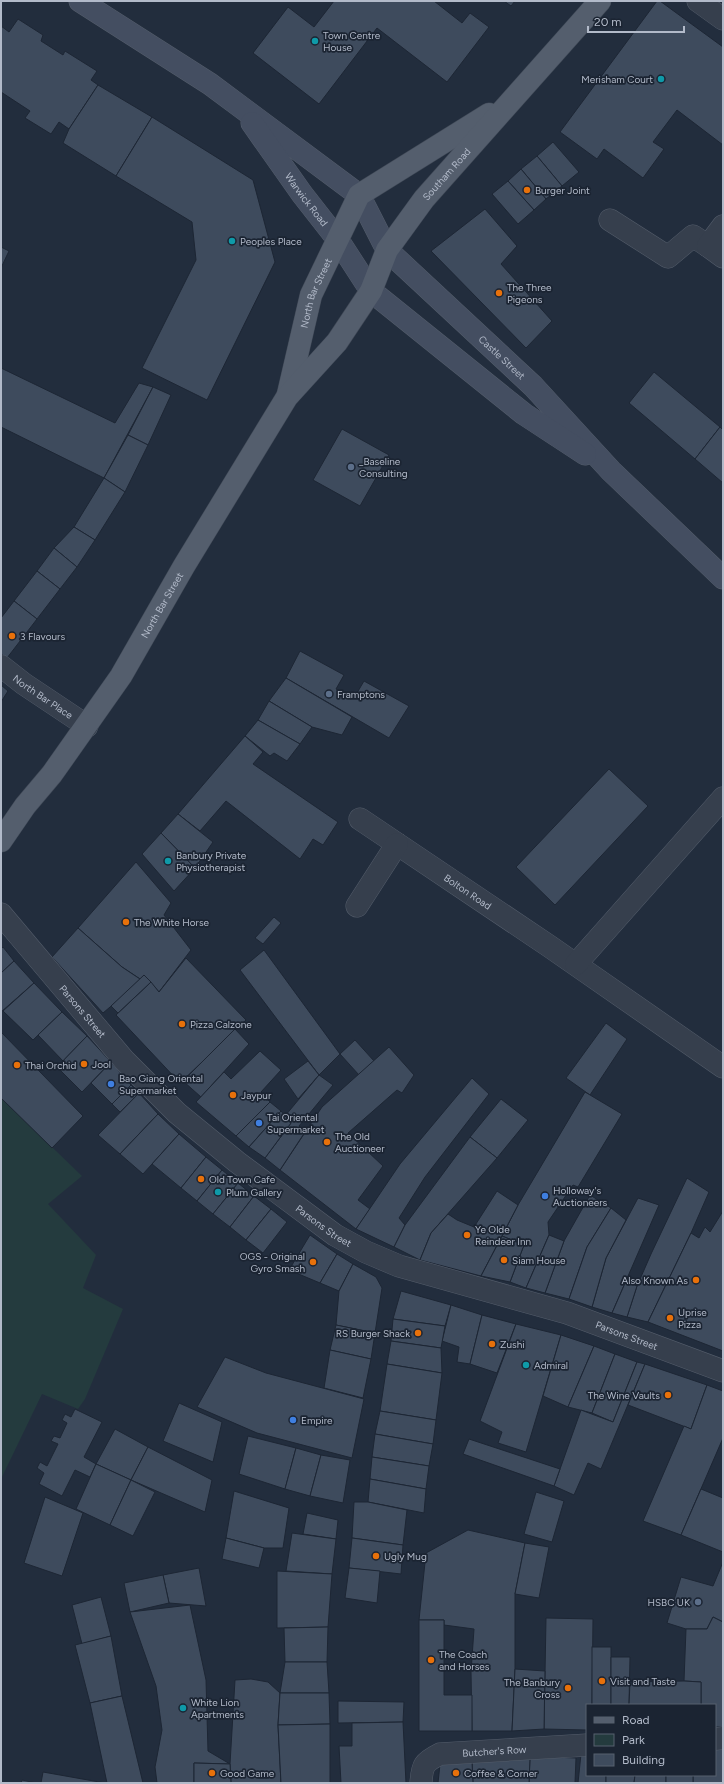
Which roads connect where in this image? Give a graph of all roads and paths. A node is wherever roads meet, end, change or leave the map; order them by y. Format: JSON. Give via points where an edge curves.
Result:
{"nodes":[{"id":1,"x":80,"y":1,"type":"edge"},
{"id":2,"x":600,"y":1,"type":"edge"},
{"id":3,"x":698,"y":1,"type":"edge"},
{"id":4,"x":723,"y":19,"type":"edge"},
{"id":5,"x":511,"y":101,"type":"junction"},
{"id":6,"x":241,"y":107,"type":"junction"},
{"id":7,"x":359,"y":195,"type":"junction"},
{"id":8,"x":610,"y":220,"type":"dead end"},
{"id":9,"x":723,"y":226,"type":"edge"},
{"id":10,"x":338,"y":240,"type":"junction"},
{"id":11,"x":387,"y":250,"type":"junction"},
{"id":12,"x":715,"y":252,"type":"edge"},
{"id":13,"x":371,"y":291,"type":"junction"},
{"id":14,"x":287,"y":397,"type":"junction"},
{"id":15,"x":611,"y":471,"type":"junction"},
{"id":16,"x":723,"y":578,"type":"edge"},
{"id":17,"x":1,"y":666,"type":"edge"},
{"id":18,"x":87,"y":726,"type":"junction"},
{"id":19,"x":723,"y":798,"type":"edge"},
{"id":20,"x":25,"y":806,"type":"junction"},
{"id":21,"x":1,"y":819,"type":"edge"},
{"id":22,"x":360,"y":819,"type":"dead end"},
{"id":23,"x":1,"y":841,"type":"edge"},
{"id":24,"x":397,"y":844,"type":"junction"},
{"id":25,"x":357,"y":906,"type":"dead end"},
{"id":26,"x":1,"y":914,"type":"edge"},
{"id":27,"x":576,"y":964,"type":"junction"},
{"id":28,"x":723,"y":1067,"type":"edge"},
{"id":29,"x":723,"y":1372,"type":"edge"},
{"id":30,"x":586,"y":1745,"type":"edge"},
{"id":31,"x":420,"y":1783,"type":"edge"}],
"edges":[{"from":1,"to":6,"type":"street","name":"Warwick Road","via":[[210,84]]},
{"from":2,"to":5,"type":"main road","name":"Southam Road"},
{"from":3,"to":4,"type":"street"},
{"from":5,"to":7,"type":"main road","name":"Southam Road"},
{"from":5,"to":11,"type":"main road","name":"Southam Road","via":[[424,200]]},
{"from":6,"to":7,"type":"street","name":"Warwick Road"},
{"from":6,"to":10,"type":"street","name":"Warwick Road"},
{"from":7,"to":10,"type":"main road","name":"North Bar Street"},
{"from":7,"to":11,"type":"street","name":"Warwick Road"},
{"from":8,"to":12,"type":"street","via":[[668,257],[693,236]]},
{"from":9,"to":12,"type":"street"},
{"from":10,"to":13,"type":"street","name":"Warwick Road"},
{"from":10,"to":14,"type":"main road","name":"North Bar Street","via":[[311,295]]},
{"from":11,"to":13,"type":"main road","name":"North Bar Street"},
{"from":11,"to":15,"type":"street","name":"Castle Street","via":[[533,386]]},
{"from":13,"to":14,"type":"main road","name":"North Bar Street","via":[[337,342]]},
{"from":13,"to":15,"type":"street","name":"Castle Street","via":[[524,414]]},
{"from":14,"to":18,"type":"main road","name":"North Bar Street","via":[[184,566],[121,676]]},
{"from":15,"to":16,"type":"street","name":"Castle Street"},
{"from":17,"to":18,"type":"street","name":"North Bar Place"},
{"from":18,"to":20,"type":"main road","name":"North Bar Street"},
{"from":19,"to":27,"type":"street"},
{"from":20,"to":21,"type":"main road","name":"North Bar Street"},
{"from":20,"to":23,"type":"main road","name":"North Bar Street"},
{"from":22,"to":24,"type":"street","name":"Bolton Road"},
{"from":24,"to":25,"type":"street"},
{"from":24,"to":27,"type":"street","name":"Bolton Road"},
{"from":26,"to":29,"type":"street","name":"Parsons Street","via":[[124,1060],[177,1113],[237,1162],[335,1235],[398,1266],[567,1313]]},
{"from":27,"to":28,"type":"street","name":"Bolton Road"},
{"from":30,"to":31,"type":"street","name":"Butcher's Row","via":[[440,1754],[427,1760]]}]}
